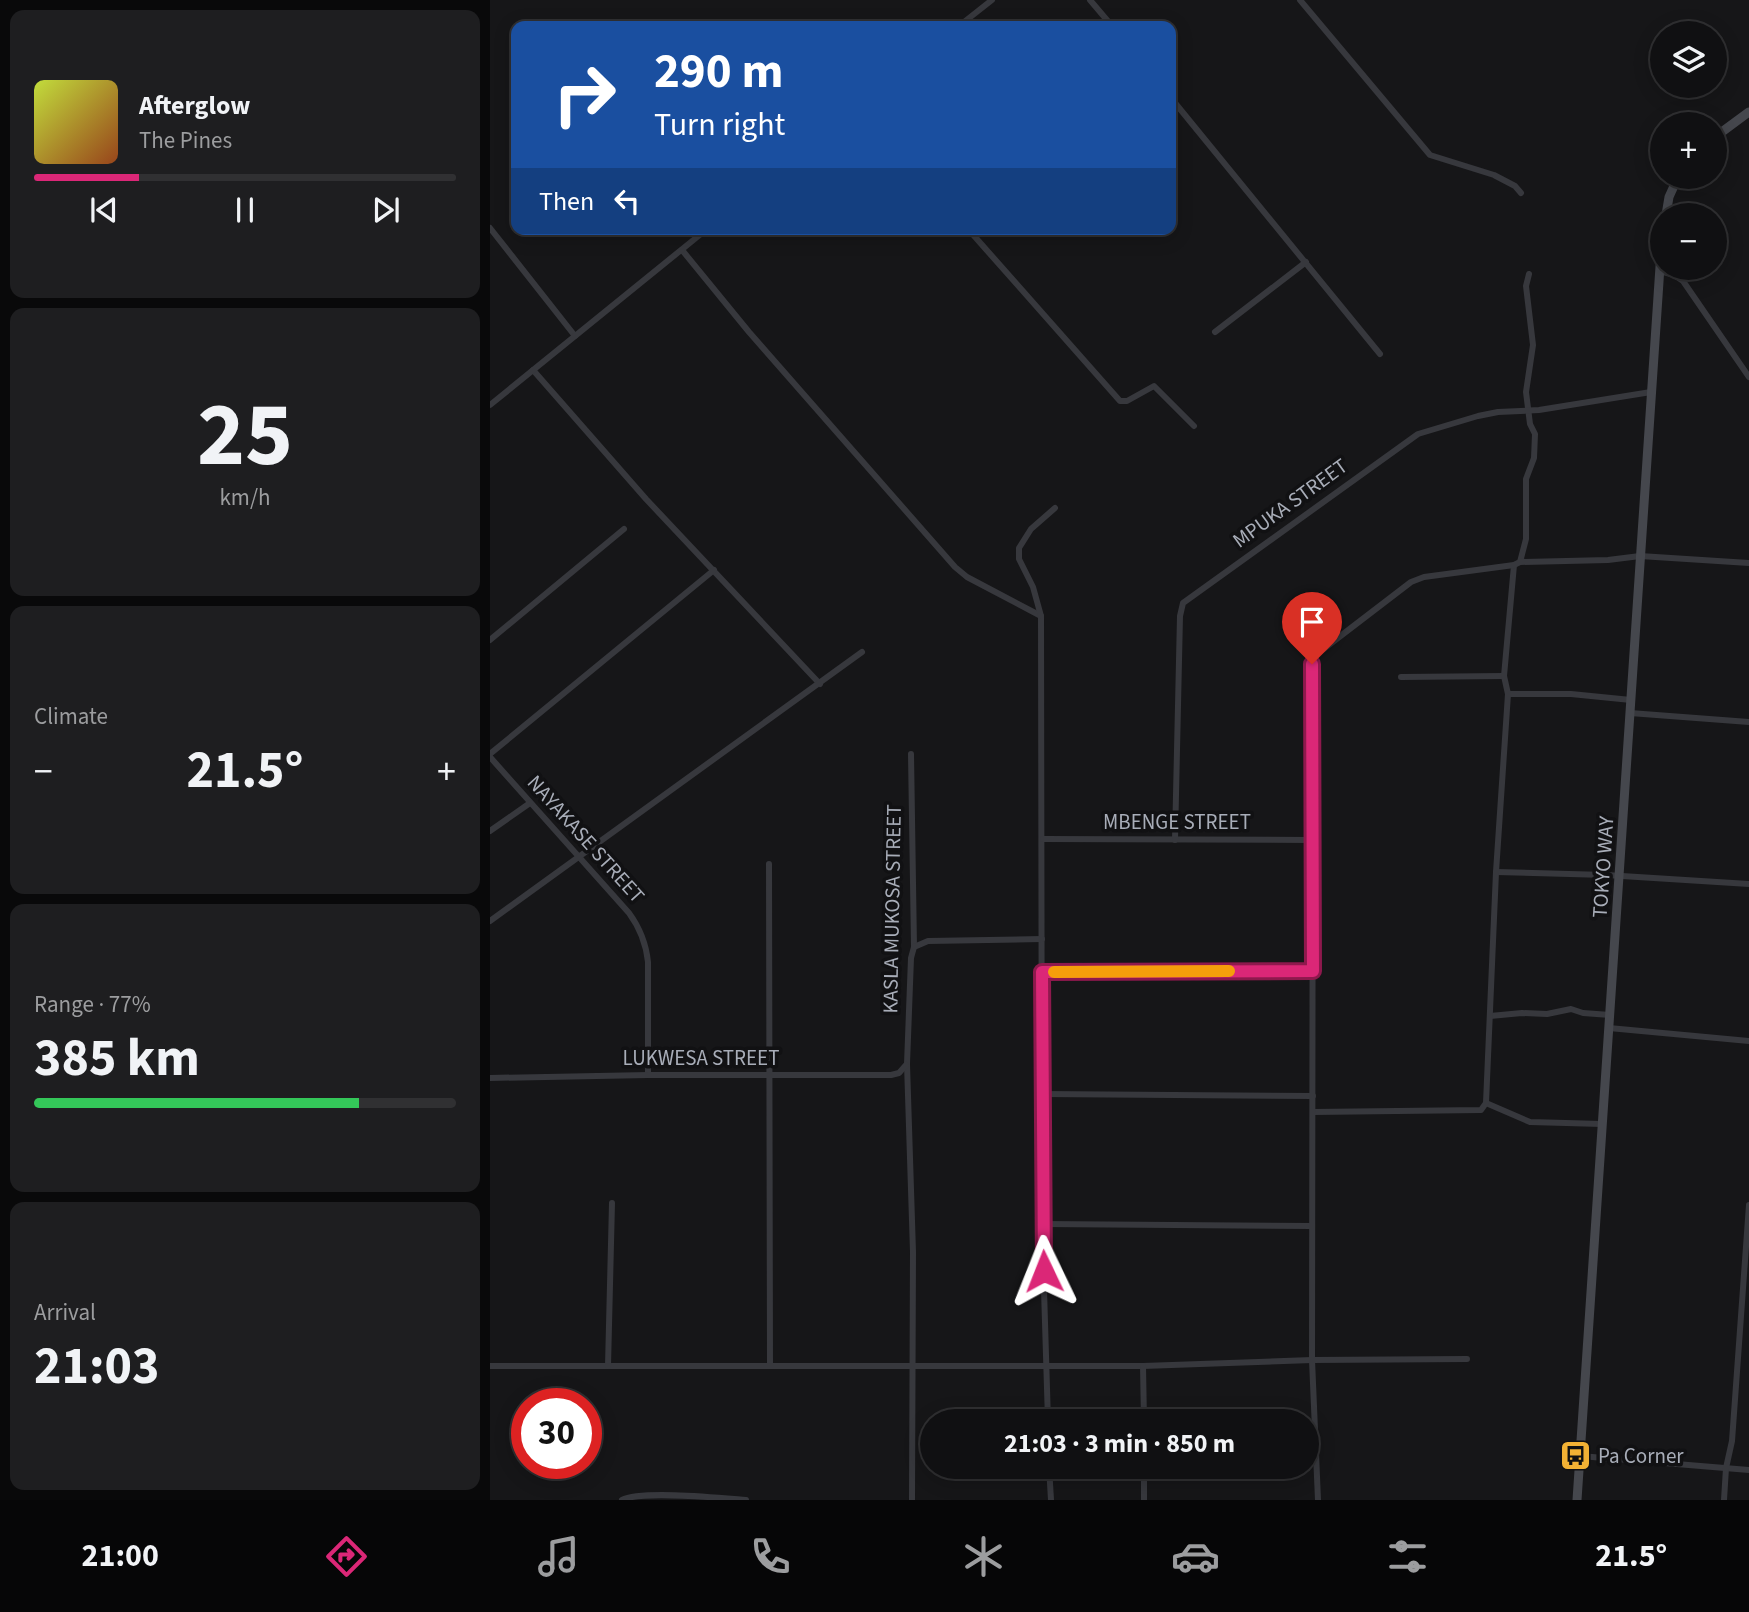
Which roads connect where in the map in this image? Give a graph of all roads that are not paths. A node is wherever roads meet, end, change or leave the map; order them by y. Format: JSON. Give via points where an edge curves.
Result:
{"nodes":[{"id":1,"x":992,"y":0,"type":"edge"},
{"id":2,"x":1090,"y":0,"type":"edge"},
{"id":3,"x":1300,"y":0,"type":"edge"},
{"id":4,"x":965,"y":21,"type":"edge"},
{"id":5,"x":1108,"y":21,"type":"edge"},
{"id":6,"x":1176,"y":103,"type":"edge"},
{"id":7,"x":1749,"y":112,"type":"edge"},
{"id":8,"x":1727,"y":128,"type":"edge"},
{"id":9,"x":1521,"y":192,"type":"dead end"},
{"id":10,"x":490,"y":228,"type":"edge"},
{"id":11,"x":700,"y":235,"type":"edge"},
{"id":12,"x":973,"y":235,"type":"edge"},
{"id":13,"x":682,"y":250,"type":"junction"},
{"id":14,"x":1306,"y":262,"type":"junction"},
{"id":15,"x":1529,"y":274,"type":"dead end"},
{"id":16,"x":1659,"y":280,"type":"edge"},
{"id":17,"x":1682,"y":280,"type":"edge"},
{"id":18,"x":1215,"y":331,"type":"dead end"},
{"id":19,"x":575,"y":336,"type":"junction"},
{"id":20,"x":1380,"y":354,"type":"dead end"},
{"id":21,"x":533,"y":370,"type":"junction"},
{"id":22,"x":1749,"y":377,"type":"edge"},
{"id":23,"x":1651,"y":392,"type":"junction"},
{"id":24,"x":490,"y":405,"type":"edge"},
{"id":25,"x":1529,"y":411,"type":"junction"},
{"id":26,"x":1194,"y":426,"type":"dead end"},
{"id":27,"x":1055,"y":508,"type":"dead end"},
{"id":28,"x":624,"y":529,"type":"dead end"},
{"id":29,"x":1640,"y":556,"type":"junction"},
{"id":30,"x":1749,"y":563,"type":"edge"},
{"id":31,"x":1517,"y":564,"type":"junction"},
{"id":32,"x":714,"y":569,"type":"junction"},
{"id":33,"x":1041,"y":616,"type":"junction"},
{"id":34,"x":490,"y":640,"type":"edge"},
{"id":35,"x":862,"y":652,"type":"dead end"},
{"id":36,"x":1504,"y":676,"type":"junction"},
{"id":37,"x":1401,"y":677,"type":"dead end"},
{"id":38,"x":820,"y":684,"type":"junction"},
{"id":39,"x":1508,"y":694,"type":"junction"},
{"id":40,"x":1631,"y":700,"type":"junction"},
{"id":41,"x":1630,"y":713,"type":"junction"},
{"id":42,"x":1749,"y":722,"type":"edge"},
{"id":43,"x":911,"y":754,"type":"dead end"},
{"id":44,"x":490,"y":756,"type":"edge"},
{"id":45,"x":530,"y":803,"type":"junction"},
{"id":46,"x":490,"y":831,"type":"edge"},
{"id":47,"x":1042,"y":839,"type":"junction"},
{"id":48,"x":1175,"y":840,"type":"junction"},
{"id":49,"x":1311,"y":840,"type":"junction"},
{"id":50,"x":578,"y":856,"type":"junction"},
{"id":51,"x":769,"y":864,"type":"dead end"},
{"id":52,"x":1496,"y":872,"type":"junction"},
{"id":53,"x":1620,"y":876,"type":"junction"},
{"id":54,"x":1749,"y":884,"type":"edge"},
{"id":55,"x":490,"y":921,"type":"edge"},
{"id":56,"x":1042,"y":939,"type":"junction"},
{"id":57,"x":914,"y":947,"type":"junction"},
{"id":58,"x":1313,"y":971,"type":"junction"},
{"id":59,"x":1042,"y":972,"type":"junction"},
{"id":60,"x":1610,"y":1015,"type":"junction"},
{"id":61,"x":1490,"y":1016,"type":"junction"},
{"id":62,"x":1609,"y":1028,"type":"junction"},
{"id":63,"x":1749,"y":1041,"type":"edge"},
{"id":64,"x":907,"y":1064,"type":"junction"},
{"id":65,"x":648,"y":1075,"type":"junction"},
{"id":66,"x":770,"y":1076,"type":"junction"},
{"id":67,"x":490,"y":1078,"type":"edge"},
{"id":68,"x":1042,"y":1094,"type":"junction"},
{"id":69,"x":1313,"y":1096,"type":"junction"},
{"id":70,"x":1486,"y":1103,"type":"junction"},
{"id":71,"x":1313,"y":1112,"type":"junction"},
{"id":72,"x":1602,"y":1124,"type":"junction"},
{"id":73,"x":612,"y":1203,"type":"dead end"},
{"id":74,"x":1749,"y":1205,"type":"edge"},
{"id":75,"x":1042,"y":1224,"type":"junction"},
{"id":76,"x":1312,"y":1226,"type":"junction"},
{"id":77,"x":1467,"y":1359,"type":"dead end"},
{"id":78,"x":1312,"y":1360,"type":"junction"},
{"id":79,"x":490,"y":1366,"type":"edge"},
{"id":80,"x":608,"y":1366,"type":"junction"},
{"id":81,"x":770,"y":1366,"type":"junction"},
{"id":82,"x":911,"y":1366,"type":"junction"},
{"id":83,"x":1046,"y":1366,"type":"junction"},
{"id":84,"x":1143,"y":1366,"type":"junction"},
{"id":85,"x":1048,"y":1409,"type":"edge"},
{"id":86,"x":1144,"y":1409,"type":"edge"},
{"id":87,"x":1315,"y":1409,"type":"edge"},
{"id":88,"x":1580,"y":1456,"type":"junction"},
{"id":89,"x":1726,"y":1468,"type":"junction"},
{"id":90,"x":1749,"y":1469,"type":"edge"},
{"id":91,"x":1050,"y":1479,"type":"edge"},
{"id":92,"x":1144,"y":1479,"type":"edge"},
{"id":93,"x":1318,"y":1479,"type":"edge"},
{"id":94,"x":622,"y":1500,"type":"edge"},
{"id":95,"x":746,"y":1500,"type":"edge"},
{"id":96,"x":912,"y":1500,"type":"edge"},
{"id":97,"x":1051,"y":1500,"type":"edge"},
{"id":98,"x":1144,"y":1500,"type":"edge"},
{"id":99,"x":1318,"y":1500,"type":"edge"},
{"id":100,"x":1577,"y":1500,"type":"edge"},
{"id":101,"x":1724,"y":1500,"type":"edge"}],
"edges":[{"from":1,"to":4,"type":"street"},
{"from":2,"to":5,"type":"street"},
{"from":3,"to":9,"type":"street","via":[[1430,155],[1494,175]]},
{"from":6,"to":14,"type":"street"},
{"from":7,"to":8,"type":"street"},
{"from":10,"to":19,"type":"street"},
{"from":11,"to":13,"type":"street"},
{"from":12,"to":26,"type":"street","via":[[1121,401],[1154,386]]},
{"from":13,"to":19,"type":"street"},
{"from":13,"to":33,"type":"street","via":[[955,567]]},
{"from":14,"to":18,"type":"street"},
{"from":14,"to":20,"type":"street"},
{"from":15,"to":25,"type":"street"},
{"from":16,"to":23,"type":"street","name":"TOKYO WAY"},
{"from":17,"to":22,"type":"street"},
{"from":19,"to":21,"type":"street"},
{"from":21,"to":24,"type":"street"},
{"from":21,"to":32,"type":"street"},
{"from":23,"to":25,"type":"street","name":"MPUKA STREET"},
{"from":23,"to":29,"type":"street","name":"TOKYO WAY"},
{"from":25,"to":31,"type":"street","via":[[1535,434],[1534,458],[1526,479],[1526,539]]},
{"from":25,"to":48,"type":"street","name":"MPUKA STREET","via":[[1478,416],[1409,439],[1183,603]]},
{"from":27,"to":33,"type":"street","via":[[1031,529],[1019,548]]},
{"from":28,"to":34,"type":"street"},
{"from":29,"to":30,"type":"street"},
{"from":29,"to":31,"type":"street"},
{"from":29,"to":40,"type":"street","name":"TOKYO WAY"},
{"from":31,"to":36,"type":"street"},
{"from":31,"to":49,"type":"street","via":[[1417,579],[1314,657]]},
{"from":32,"to":38,"type":"street"},
{"from":32,"to":44,"type":"street"},
{"from":33,"to":47,"type":"street"},
{"from":35,"to":38,"type":"street"},
{"from":36,"to":37,"type":"street"},
{"from":36,"to":39,"type":"street"},
{"from":38,"to":50,"type":"street"},
{"from":39,"to":40,"type":"street"},
{"from":39,"to":52,"type":"street"},
{"from":40,"to":41,"type":"street","name":"TOKYO WAY"},
{"from":41,"to":42,"type":"street"},
{"from":41,"to":53,"type":"street","name":"TOKYO WAY"},
{"from":43,"to":57,"type":"street","name":"KASLA MUKOSA STREET"},
{"from":44,"to":45,"type":"street","name":"NAYAKASE STREET"},
{"from":45,"to":46,"type":"street"},
{"from":45,"to":50,"type":"street","name":"NAYAKASE STREET"},
{"from":47,"to":48,"type":"street","name":"MBENGE STREET"},
{"from":47,"to":56,"type":"street"},
{"from":48,"to":49,"type":"street","name":"MBENGE STREET"},
{"from":49,"to":58,"type":"street"},
{"from":50,"to":55,"type":"street"},
{"from":50,"to":65,"type":"street","name":"NAYAKASE STREET","via":[[629,913],[643,938],[648,962]]},
{"from":51,"to":66,"type":"street"},
{"from":52,"to":53,"type":"street"},
{"from":52,"to":61,"type":"street"},
{"from":53,"to":54,"type":"street"},
{"from":53,"to":60,"type":"street","name":"TOKYO WAY"},
{"from":56,"to":57,"type":"street","via":[[928,941]]},
{"from":56,"to":59,"type":"street"},
{"from":57,"to":64,"type":"street","name":"KASLA MUKOSA STREET"},
{"from":58,"to":59,"type":"street"},
{"from":58,"to":69,"type":"street"},
{"from":59,"to":68,"type":"street"},
{"from":60,"to":61,"type":"street","via":[[1572,1009]]},
{"from":60,"to":62,"type":"street","name":"TOKYO WAY"},
{"from":61,"to":70,"type":"street"},
{"from":62,"to":63,"type":"street"},
{"from":62,"to":72,"type":"street","name":"TOKYO WAY"},
{"from":64,"to":66,"type":"street","name":"LUKWESA STREET","via":[[891,1075]]},
{"from":64,"to":82,"type":"street","name":"KASLA MUKOSA STREET","via":[[913,1252]]},
{"from":65,"to":66,"type":"street","name":"LUKWESA STREET"},
{"from":65,"to":67,"type":"street","name":"LUKWESA STREET"},
{"from":66,"to":81,"type":"street"},
{"from":68,"to":69,"type":"street"},
{"from":68,"to":75,"type":"street"},
{"from":69,"to":71,"type":"street"},
{"from":70,"to":71,"type":"street","via":[[1481,1110]]},
{"from":70,"to":72,"type":"street","via":[[1530,1122]]},
{"from":71,"to":76,"type":"street"},
{"from":72,"to":88,"type":"street","name":"TOKYO WAY"},
{"from":73,"to":80,"type":"street"},
{"from":74,"to":89,"type":"street","via":[[1732,1441]]},
{"from":75,"to":76,"type":"street"},
{"from":75,"to":83,"type":"street"},
{"from":76,"to":78,"type":"street"},
{"from":77,"to":78,"type":"street"},
{"from":78,"to":84,"type":"street"},
{"from":78,"to":87,"type":"street"},
{"from":79,"to":80,"type":"street"},
{"from":80,"to":81,"type":"street"},
{"from":81,"to":82,"type":"street"},
{"from":82,"to":83,"type":"street"},
{"from":82,"to":96,"type":"street","name":"KASLA MUKOSA STREET"},
{"from":83,"to":84,"type":"street"},
{"from":83,"to":85,"type":"street"},
{"from":84,"to":86,"type":"street"},
{"from":88,"to":89,"type":"street"},
{"from":88,"to":100,"type":"street","name":"TOKYO WAY"},
{"from":89,"to":90,"type":"street"},
{"from":89,"to":101,"type":"street"},
{"from":91,"to":97,"type":"street"},
{"from":92,"to":98,"type":"street"},
{"from":93,"to":99,"type":"street"},
{"from":94,"to":95,"type":"street","via":[[646,1496]]}]}
